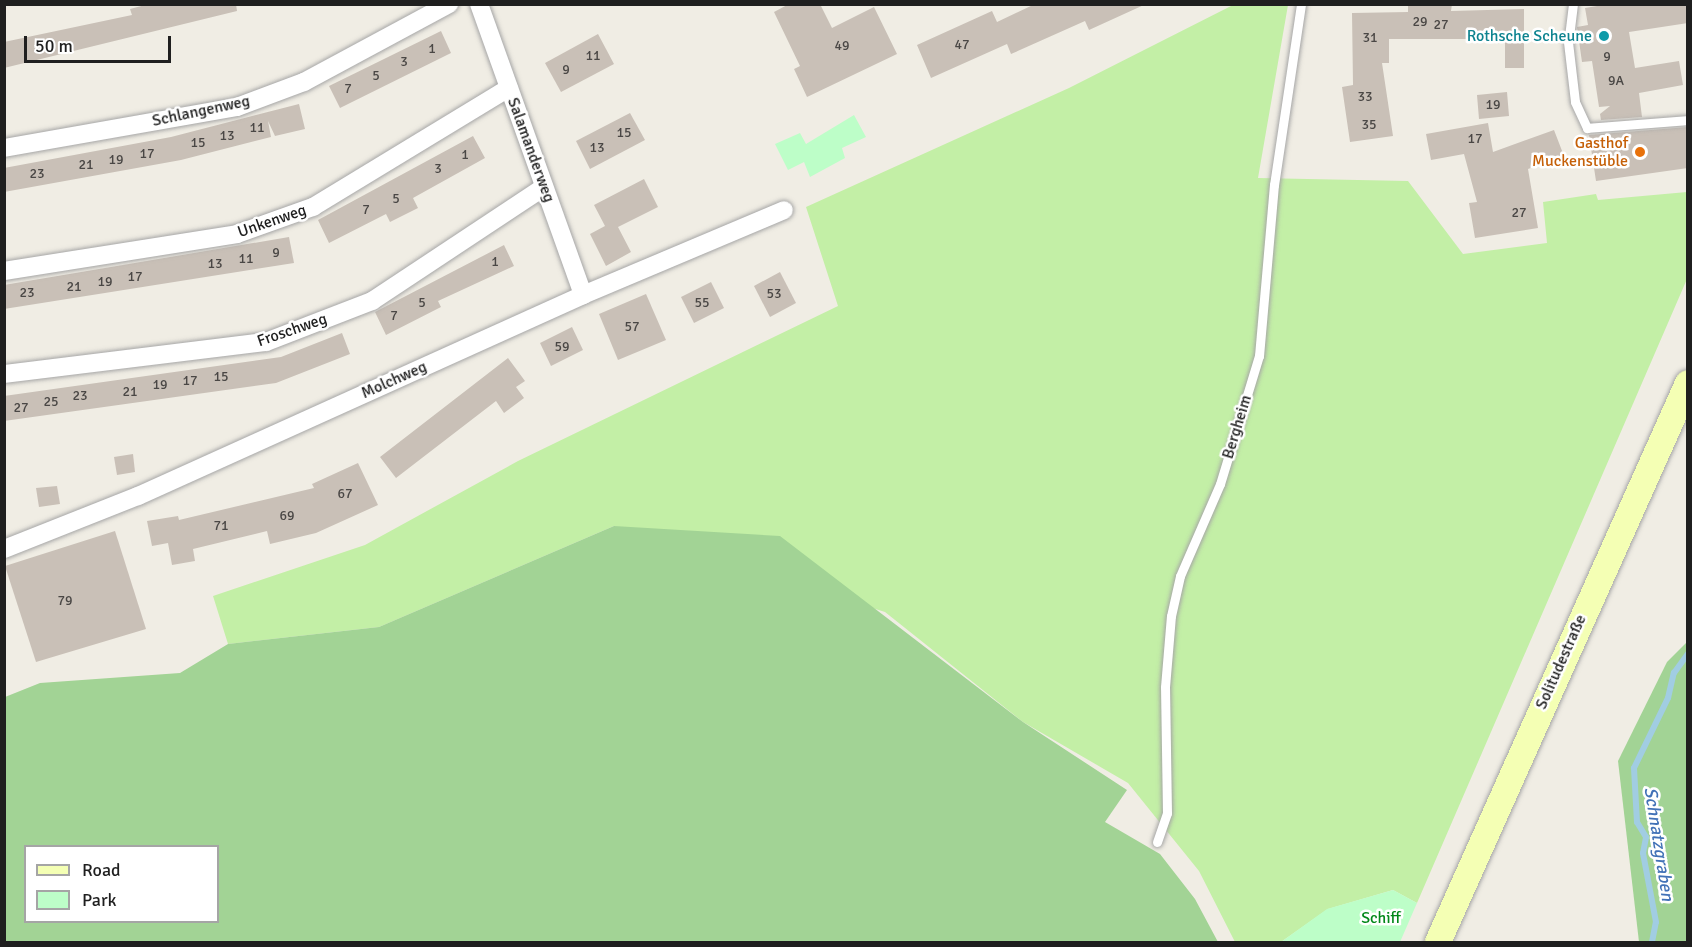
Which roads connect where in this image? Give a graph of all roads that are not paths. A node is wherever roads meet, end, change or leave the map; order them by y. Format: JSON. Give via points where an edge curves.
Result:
{"nodes":[{"id":1,"x":449,"y":4,"type":"edge"},
{"id":2,"x":479,"y":4,"type":"edge"},
{"id":3,"x":1301,"y":4,"type":"edge"},
{"id":4,"x":1573,"y":4,"type":"edge"},
{"id":5,"x":509,"y":88,"type":"junction"},
{"id":6,"x":1688,"y":120,"type":"edge"},
{"id":7,"x":4,"y":148,"type":"edge"},
{"id":8,"x":544,"y":187,"type":"junction"},
{"id":9,"x":784,"y":210,"type":"dead end"},
{"id":10,"x":4,"y":271,"type":"edge"},
{"id":11,"x":583,"y":295,"type":"junction"},
{"id":12,"x":4,"y":374,"type":"edge"},
{"id":13,"x":1688,"y":383,"type":"edge"},
{"id":14,"x":4,"y":549,"type":"edge"},
{"id":15,"x":1157,"y":842,"type":"dead end"},
{"id":16,"x":1438,"y":942,"type":"edge"}],
"edges":[{"from":1,"to":7,"type":"street","name":"Schlangenweg","via":[[303,82],[237,107]]},
{"from":2,"to":5,"type":"street","name":"Salamanderweg"},
{"from":3,"to":15,"type":"lane","name":"Bergheim","via":[[1274,185],[1259,356],[1220,484],[1180,576],[1171,616],[1165,687],[1167,813]]},
{"from":4,"to":6,"type":"lane","via":[[1568,42],[1572,82],[1575,102],[1587,128]]},
{"from":5,"to":8,"type":"street","name":"Salamanderweg"},
{"from":5,"to":10,"type":"street","name":"Unkenweg","via":[[313,207],[237,234]]},
{"from":8,"to":11,"type":"street","name":"Salamanderweg"},
{"from":8,"to":12,"type":"street","name":"Froschweg","via":[[372,301],[266,342]]},
{"from":9,"to":11,"type":"street","name":"Molchweg"},
{"from":11,"to":14,"type":"street","name":"Molchweg","via":[[138,496]]},
{"from":13,"to":16,"type":"street","name":"Solitudestraße"}]}
